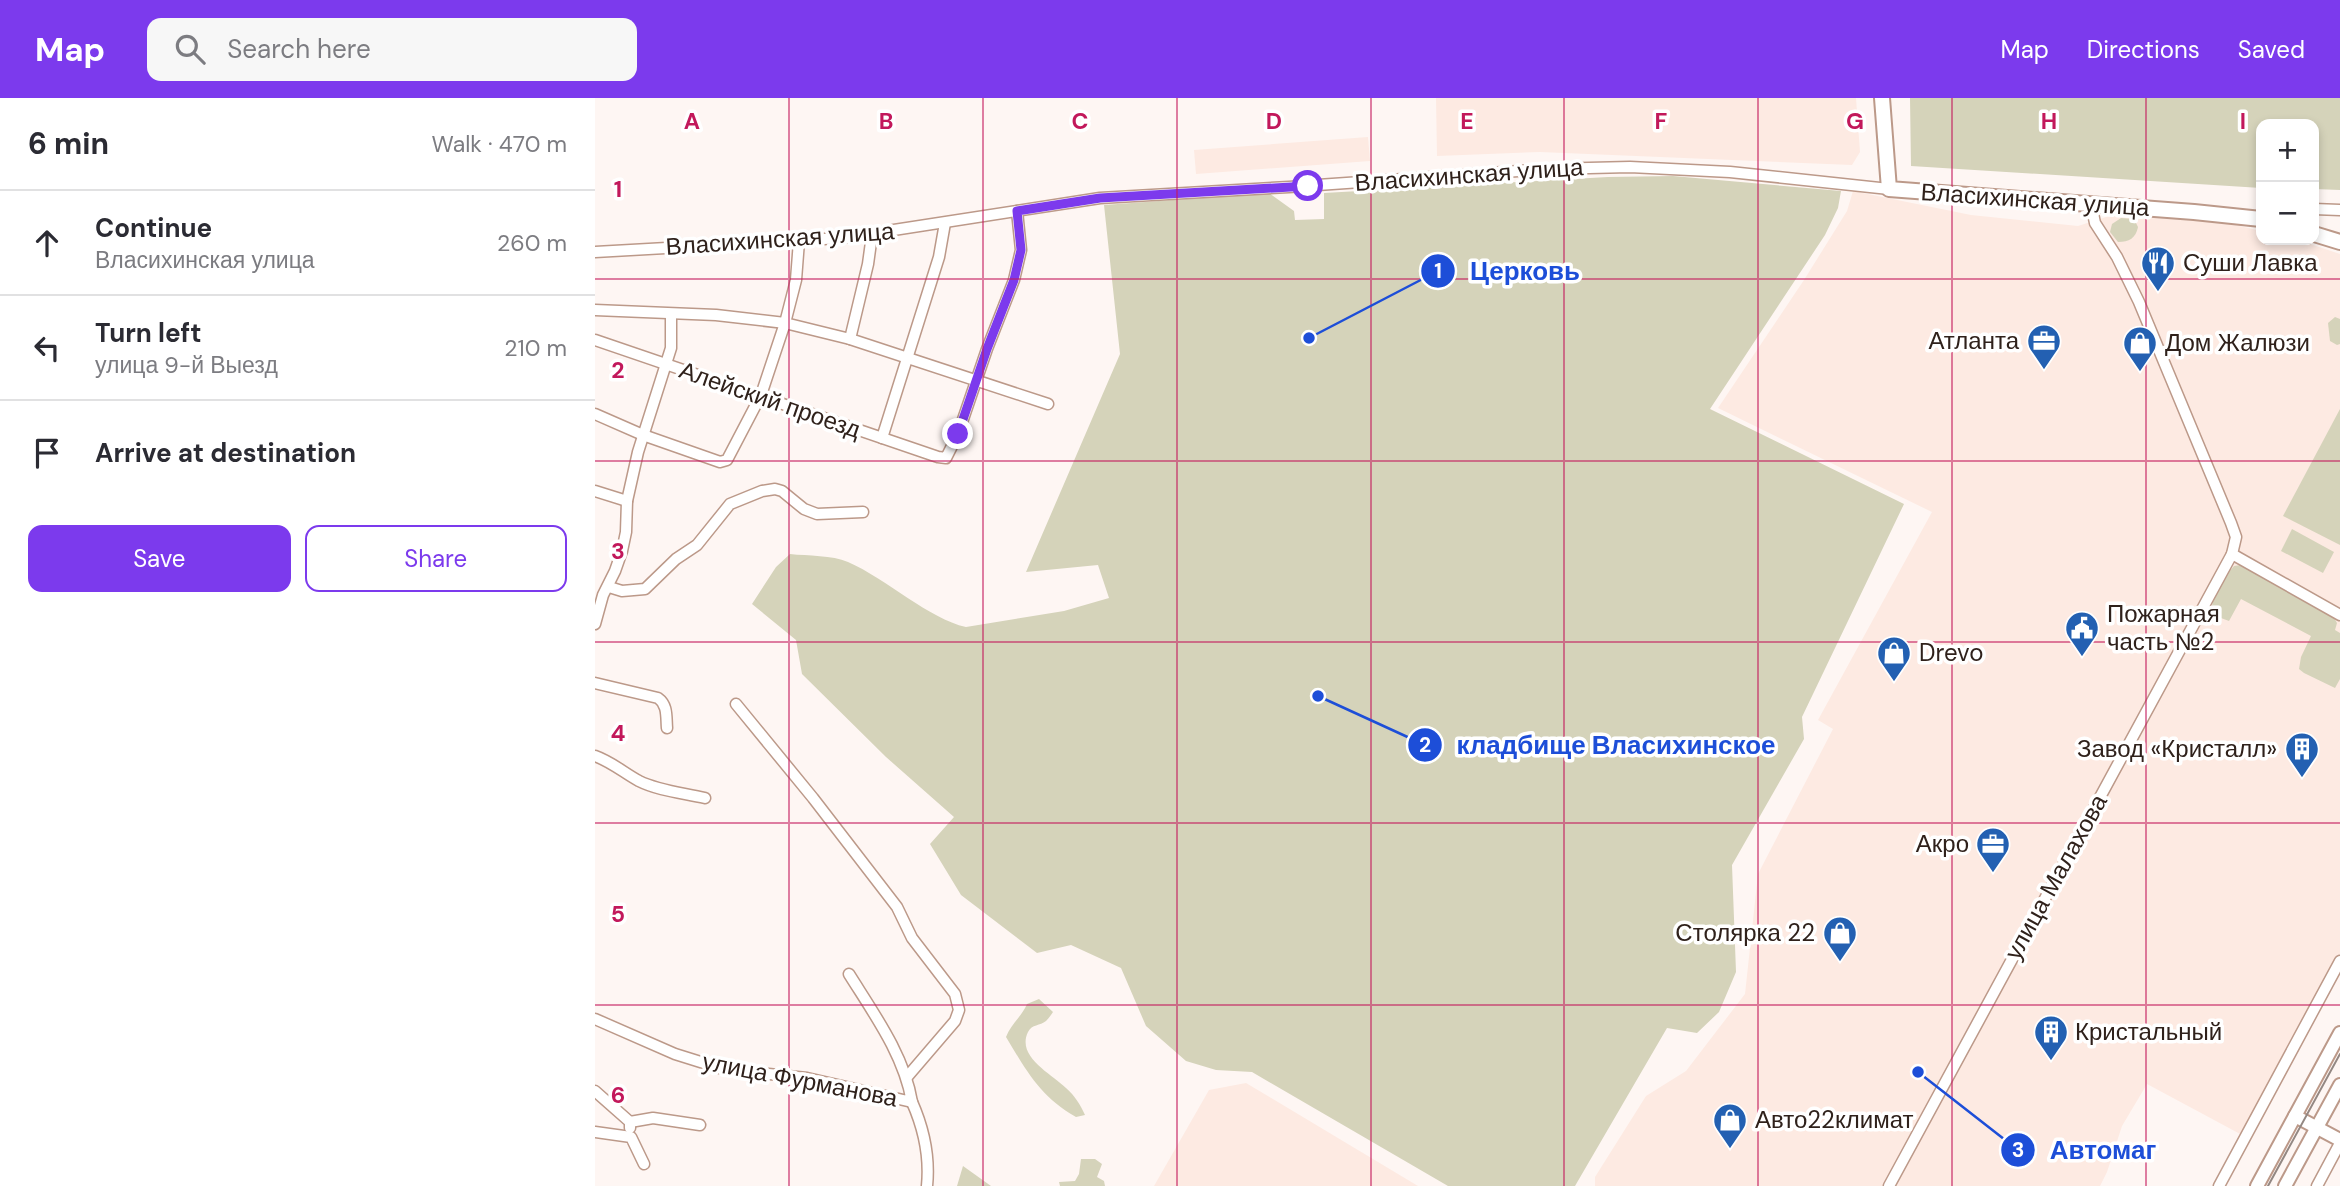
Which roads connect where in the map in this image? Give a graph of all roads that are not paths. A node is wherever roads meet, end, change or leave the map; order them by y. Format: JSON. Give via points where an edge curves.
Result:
{"nodes":[{"id":1,"x":1882,"y":98,"type":"edge"},
{"id":2,"x":1889,"y":189,"type":"junction"},
{"id":3,"x":2091,"y":204,"type":"junction"},
{"id":4,"x":2319,"y":209,"type":"edge"},
{"id":5,"x":2340,"y":210,"type":"edge"},
{"id":6,"x":1017,"y":211,"type":"junction"},
{"id":7,"x":2256,"y":219,"type":"edge"},
{"id":8,"x":945,"y":223,"type":"junction"},
{"id":9,"x":872,"y":234,"type":"junction"},
{"id":10,"x":2319,"y":236,"type":"edge"},
{"id":11,"x":799,"y":241,"type":"junction"},
{"id":12,"x":2340,"y":242,"type":"edge"},
{"id":13,"x":595,"y":252,"type":"edge"},
{"id":14,"x":595,"y":310,"type":"edge"},
{"id":15,"x":671,"y":315,"type":"junction"},
{"id":16,"x":785,"y":323,"type":"junction"},
{"id":17,"x":851,"y":339,"type":"junction"},
{"id":18,"x":595,"y":340,"type":"edge"},
{"id":19,"x":909,"y":357,"type":"junction"},
{"id":20,"x":666,"y":365,"type":"junction"},
{"id":21,"x":978,"y":379,"type":"junction"},
{"id":22,"x":761,"y":395,"type":"junction"},
{"id":23,"x":1048,"y":404,"type":"dead end"},
{"id":24,"x":595,"y":414,"type":"edge"},
{"id":25,"x":643,"y":435,"type":"junction"},
{"id":26,"x":882,"y":438,"type":"junction"},
{"id":27,"x":595,"y":491,"type":"edge"},
{"id":28,"x":627,"y":502,"type":"junction"},
{"id":29,"x":863,"y":512,"type":"dead end"},
{"id":30,"x":2232,"y":554,"type":"junction"},
{"id":31,"x":602,"y":591,"type":"edge"},
{"id":32,"x":2340,"y":615,"type":"edge"},
{"id":33,"x":595,"y":624,"type":"edge"},
{"id":34,"x":595,"y":683,"type":"edge"},
{"id":35,"x":736,"y":704,"type":"dead end"},
{"id":36,"x":667,"y":728,"type":"dead end"},
{"id":37,"x":595,"y":756,"type":"edge"},
{"id":38,"x":705,"y":798,"type":"dead end"},
{"id":39,"x":2340,"y":961,"type":"edge"},
{"id":40,"x":849,"y":974,"type":"dead end"},
{"id":41,"x":595,"y":1019,"type":"edge"},
{"id":42,"x":2340,"y":1033,"type":"edge"},
{"id":43,"x":908,"y":1077,"type":"junction"},
{"id":44,"x":2340,"y":1085,"type":"edge"},
{"id":45,"x":595,"y":1091,"type":"edge"},
{"id":46,"x":912,"y":1102,"type":"junction"},
{"id":47,"x":2295,"y":1116,"type":"junction"},
{"id":48,"x":630,"y":1122,"type":"junction"},
{"id":49,"x":700,"y":1125,"type":"dead end"},
{"id":50,"x":2317,"y":1127,"type":"junction"},
{"id":51,"x":595,"y":1132,"type":"edge"},
{"id":52,"x":631,"y":1137,"type":"junction"},
{"id":53,"x":2340,"y":1142,"type":"edge"},
{"id":54,"x":645,"y":1164,"type":"dead end"},
{"id":55,"x":927,"y":1186,"type":"edge"},
{"id":56,"x":1889,"y":1186,"type":"edge"},
{"id":57,"x":2219,"y":1186,"type":"edge"},
{"id":58,"x":2257,"y":1186,"type":"edge"},
{"id":59,"x":2285,"y":1186,"type":"edge"},
{"id":60,"x":2317,"y":1186,"type":"edge"}],
"edges":[{"from":1,"to":2,"type":"highway"},
{"from":2,"to":3,"type":"highway","name":"Власихинская улица"},
{"from":2,"to":6,"type":"street","name":"Власихинская улица","via":[[1730,172],[1583,168],[1137,194]]},
{"from":3,"to":7,"type":"highway","name":"Власихинская улица"},
{"from":3,"to":30,"type":"street","via":[[2095,223],[2139,302],[2231,523],[2235,537]]},
{"from":4,"to":5,"type":"street"},
{"from":6,"to":8,"type":"street","name":"Власихинская улица"},
{"from":6,"to":21,"type":"street","via":[[1021,250]]},
{"from":8,"to":9,"type":"street","name":"Власихинская улица"},
{"from":8,"to":19,"type":"street"},
{"from":9,"to":11,"type":"street","name":"Власихинская улица"},
{"from":9,"to":17,"type":"street"},
{"from":10,"to":12,"type":"highway"},
{"from":11,"to":13,"type":"street","name":"Власихинская улица"},
{"from":11,"to":16,"type":"street","via":[[796,280]]},
{"from":14,"to":15,"type":"street"},
{"from":15,"to":16,"type":"street"},
{"from":15,"to":20,"type":"street"},
{"from":16,"to":17,"type":"street"},
{"from":16,"to":22,"type":"street"},
{"from":17,"to":19,"type":"street"},
{"from":18,"to":20,"type":"street","name":"Алейский проезд"},
{"from":19,"to":21,"type":"street"},
{"from":19,"to":26,"type":"street"},
{"from":20,"to":22,"type":"street","name":"Алейский проезд"},
{"from":20,"to":25,"type":"street"},
{"from":21,"to":23,"type":"street"},
{"from":21,"to":26,"type":"street","name":"Алейский проезд","via":[[946,458]]},
{"from":22,"to":25,"type":"street","via":[[727,460],[720,462]]},
{"from":22,"to":26,"type":"street","name":"Алейский проезд"},
{"from":24,"to":25,"type":"street"},
{"from":25,"to":28,"type":"street"},
{"from":27,"to":28,"type":"street"},
{"from":28,"to":31,"type":"street","via":[[626,532]]},
{"from":29,"to":31,"type":"street","via":[[817,514],[782,491],[762,491],[730,504],[697,545],[645,589]]},
{"from":30,"to":32,"type":"street"},
{"from":30,"to":56,"type":"street","name":"улица Малахова"},
{"from":31,"to":33,"type":"street"},
{"from":34,"to":36,"type":"street","via":[[663,701]]},
{"from":35,"to":43,"type":"street","via":[[875,877],[912,938],[955,994],[959,1010],[955,1021]]},
{"from":37,"to":38,"type":"street","via":[[649,786]]},
{"from":39,"to":57,"type":"street"},
{"from":40,"to":43,"type":"street","name":"улица Фурманова"},
{"from":41,"to":46,"type":"street","name":"улица Фурманова","via":[[723,1069],[807,1078]]},
{"from":42,"to":47,"type":"main road"},
{"from":43,"to":46,"type":"street","name":"улица Фурманова"},
{"from":44,"to":50,"type":"main road"},
{"from":45,"to":48,"type":"street"},
{"from":46,"to":55,"type":"street","via":[[927,1153]]},
{"from":47,"to":50,"type":"main road"},
{"from":47,"to":58,"type":"main road"},
{"from":48,"to":49,"type":"street","via":[[653,1118]]},
{"from":48,"to":52,"type":"street"},
{"from":50,"to":53,"type":"main road"},
{"from":50,"to":59,"type":"main road"},
{"from":51,"to":52,"type":"street"},
{"from":52,"to":54,"type":"street"},
{"from":53,"to":60,"type":"street"}]}
